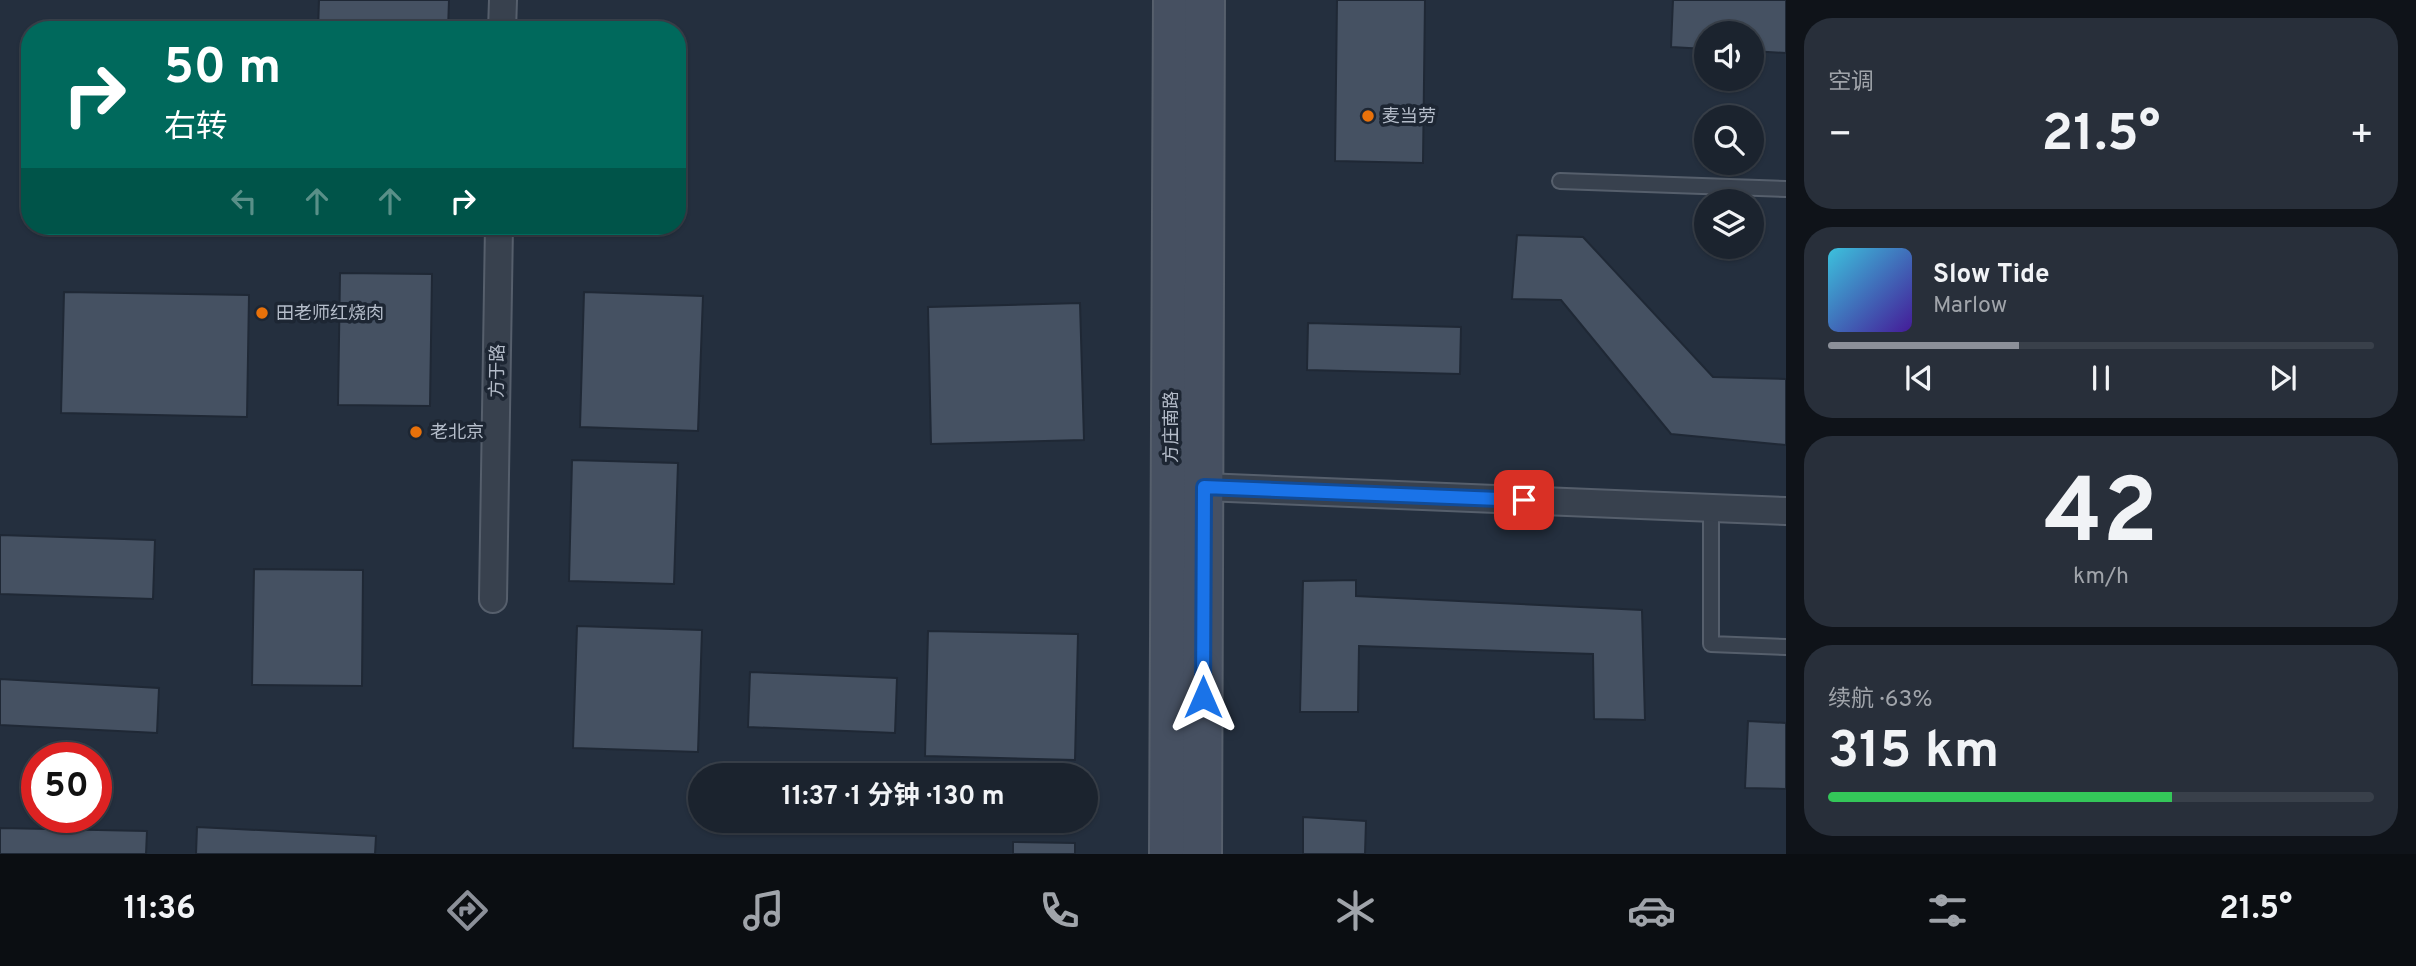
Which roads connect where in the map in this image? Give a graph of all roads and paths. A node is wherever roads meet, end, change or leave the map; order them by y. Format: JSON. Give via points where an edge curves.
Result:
{"nodes":[{"id":1,"x":503,"y":0,"type":"edge"},
{"id":2,"x":1173,"y":0,"type":"edge"},
{"id":3,"x":1205,"y":0,"type":"edge"},
{"id":4,"x":502,"y":21,"type":"edge"},
{"id":5,"x":1560,"y":181,"type":"dead end"},
{"id":6,"x":1786,"y":189,"type":"edge"},
{"id":7,"x":499,"y":235,"type":"edge"},
{"id":8,"x":1204,"y":487,"type":"junction"},
{"id":9,"x":1711,"y":508,"type":"junction"},
{"id":10,"x":1786,"y":511,"type":"edge"},
{"id":11,"x":493,"y":599,"type":"dead end"},
{"id":12,"x":1786,"y":648,"type":"edge"},
{"id":13,"x":1169,"y":854,"type":"edge"},
{"id":14,"x":1202,"y":854,"type":"edge"}],
"edges":[{"from":1,"to":4,"type":"street"},
{"from":2,"to":13,"type":"main road","name":"方庄南路"},
{"from":3,"to":8,"type":"main road","name":"方庄南路"},
{"from":5,"to":6,"type":"lane"},
{"from":7,"to":11,"type":"street","name":"方于路"},
{"from":8,"to":9,"type":"street"},
{"from":8,"to":14,"type":"main road","name":"方庄南路"},
{"from":9,"to":10,"type":"street"},
{"from":9,"to":12,"type":"lane","via":[[1712,644]]}]}
